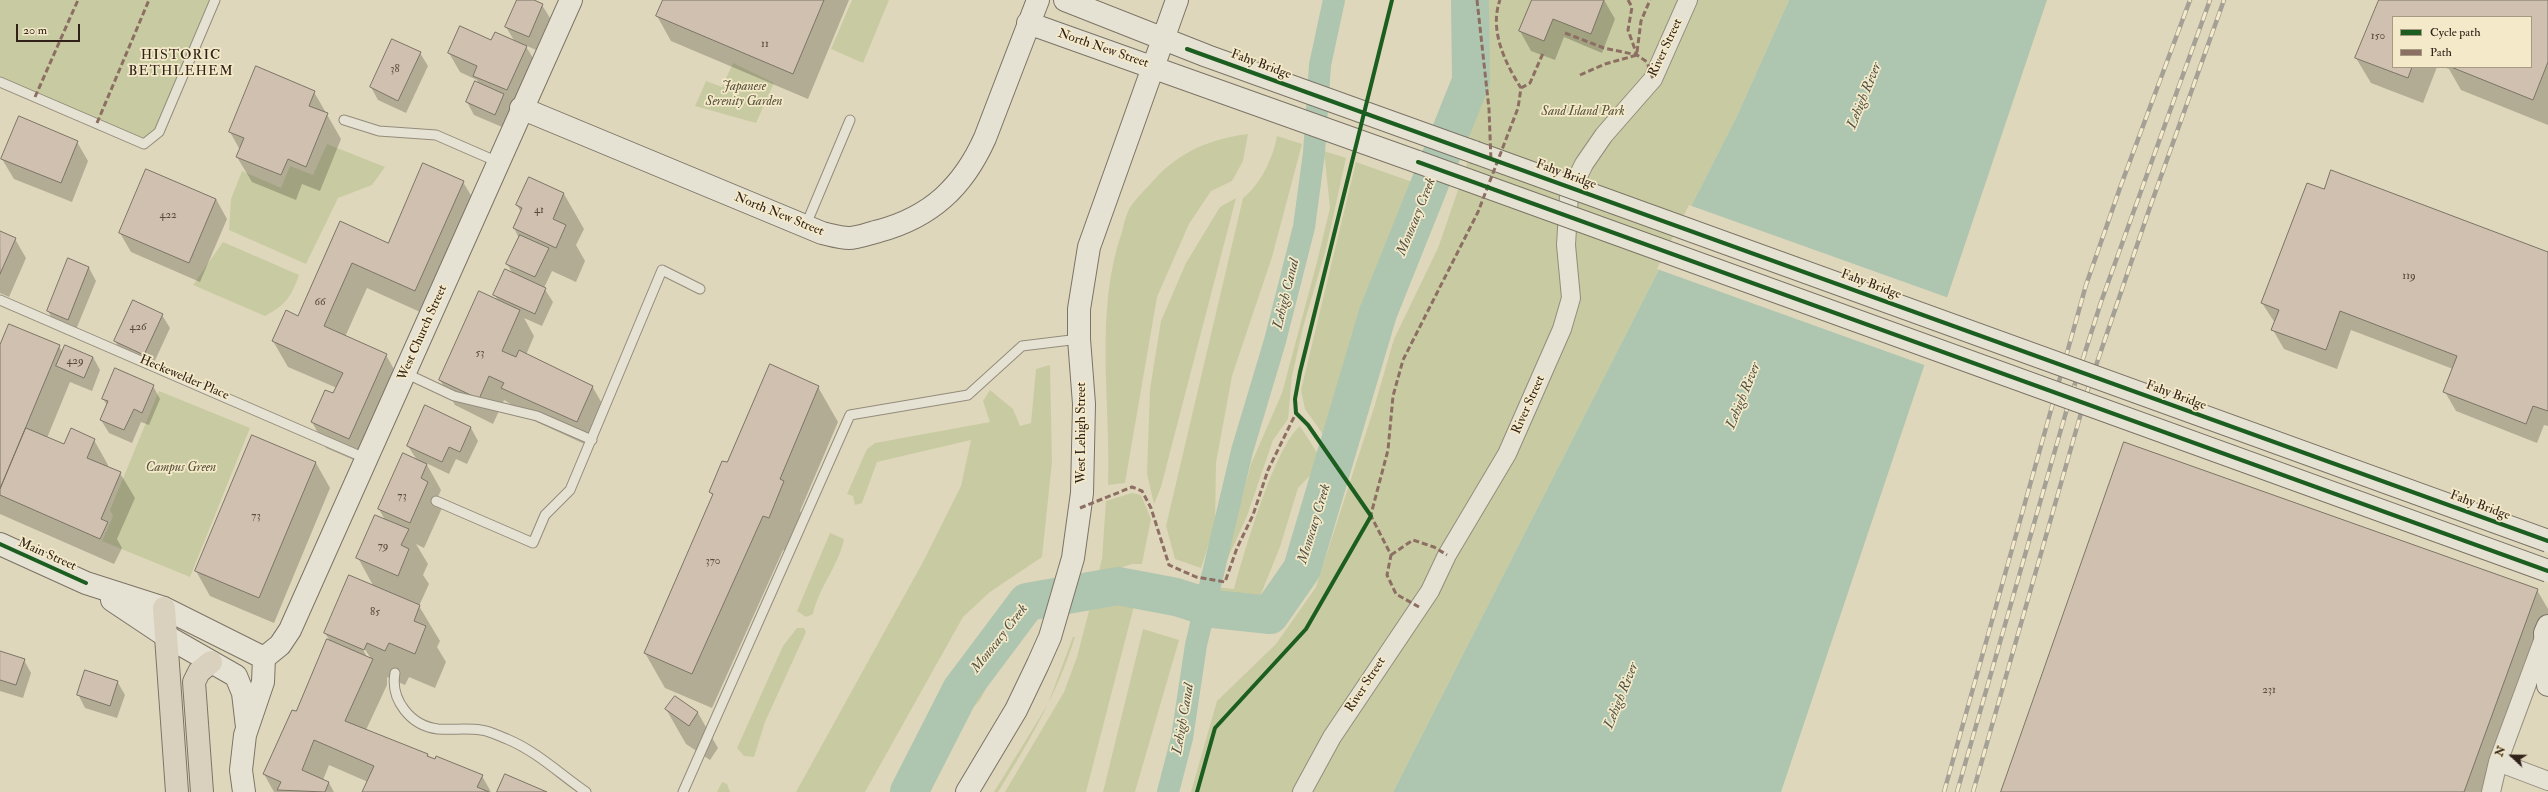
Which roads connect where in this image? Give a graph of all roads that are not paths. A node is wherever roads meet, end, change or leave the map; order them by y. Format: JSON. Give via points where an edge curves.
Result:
{"nodes":[{"id":1,"x":215,"y":0,"type":"edge"},
{"id":2,"x":571,"y":0,"type":"edge"},
{"id":3,"x":1038,"y":0,"type":"edge"},
{"id":4,"x":1065,"y":0,"type":"edge"},
{"id":5,"x":1177,"y":0,"type":"edge"},
{"id":6,"x":1688,"y":0,"type":"edge"},
{"id":7,"x":1028,"y":23,"type":"junction"},
{"id":8,"x":1163,"y":39,"type":"junction"},
{"id":9,"x":1152,"y":66,"type":"junction"},
{"id":10,"x":0,"y":82,"type":"edge"},
{"id":11,"x":522,"y":108,"type":"junction"},
{"id":12,"x":344,"y":120,"type":"dead end"},
{"id":13,"x":850,"y":120,"type":"dead end"},
{"id":14,"x":498,"y":162,"type":"junction"},
{"id":15,"x":805,"y":227,"type":"junction"},
{"id":16,"x":700,"y":289,"type":"dead end"},
{"id":17,"x":0,"y":300,"type":"edge"},
{"id":18,"x":1079,"y":339,"type":"junction"},
{"id":19,"x":405,"y":373,"type":"junction"},
{"id":20,"x":592,"y":440,"type":"junction"},
{"id":21,"x":367,"y":459,"type":"junction"},
{"id":22,"x":436,"y":501,"type":"dead end"},
{"id":23,"x":2548,"y":541,"type":"edge"},
{"id":24,"x":0,"y":544,"type":"edge"},
{"id":25,"x":2548,"y":571,"type":"edge"},
{"id":26,"x":86,"y":583,"type":"junction"},
{"id":27,"x":164,"y":608,"type":"junction"},
{"id":28,"x":2547,"y":630,"type":"edge"},
{"id":29,"x":166,"y":636,"type":"junction"},
{"id":30,"x":264,"y":658,"type":"junction"},
{"id":31,"x":211,"y":662,"type":"junction"},
{"id":32,"x":395,"y":673,"type":"dead end"},
{"id":33,"x":2548,"y":685,"type":"edge"},
{"id":34,"x":247,"y":727,"type":"junction"},
{"id":35,"x":2498,"y":762,"type":"junction"},
{"id":36,"x":2548,"y":781,"type":"edge"},
{"id":37,"x":177,"y":792,"type":"edge"},
{"id":38,"x":202,"y":792,"type":"edge"},
{"id":39,"x":244,"y":792,"type":"edge"},
{"id":40,"x":586,"y":792,"type":"edge"},
{"id":41,"x":683,"y":792,"type":"edge"},
{"id":42,"x":967,"y":792,"type":"edge"},
{"id":43,"x":1302,"y":792,"type":"edge"},
{"id":44,"x":2491,"y":792,"type":"edge"}],
"edges":[{"from":1,"to":10,"type":"lane","via":[[159,132],[144,144]]},
{"from":2,"to":11,"type":"main road","name":"West Church Street"},
{"from":3,"to":7,"type":"main road","name":"North New Street"},
{"from":4,"to":8,"type":"main road"},
{"from":5,"to":8,"type":"main road","name":"West Lehigh Street"},
{"from":6,"to":43,"type":"street","name":"River Street","via":[[1653,79],[1604,135],[1584,164],[1569,195],[1566,245],[1571,298],[1562,329],[1507,454],[1447,556],[1430,591],[1332,737]]},
{"from":7,"to":9,"type":"main road","name":"North New Street"},
{"from":7,"to":15,"type":"main road","name":"North New Street","via":[[976,159],[956,186],[922,214],[896,226],[850,238]]},
{"from":8,"to":9,"type":"main road","name":"West Lehigh Street"},
{"from":8,"to":23,"type":"main road","name":"Fahy Bridge","bridge":true},
{"from":9,"to":18,"type":"main road","name":"West Lehigh Street","via":[[1089,247],[1079,308]]},
{"from":9,"to":25,"type":"main road","name":"North New Street","bridge":true},
{"from":11,"to":14,"type":"main road","name":"West Church Street"},
{"from":11,"to":15,"type":"main road","name":"North New Street"},
{"from":12,"to":14,"type":"lane","via":[[379,131],[436,135]]},
{"from":13,"to":15,"type":"lane"},
{"from":14,"to":19,"type":"main road","name":"West Church Street"},
{"from":16,"to":20,"type":"lane","via":[[662,270]]},
{"from":17,"to":21,"type":"lane","name":"Heckewelder Place"},
{"from":18,"to":41,"type":"lane","via":[[1022,346],[968,395],[850,415]]},
{"from":18,"to":42,"type":"main road","name":"West Lehigh Street","via":[[1084,404],[1082,494],[1073,558],[1050,637],[1016,710]]},
{"from":19,"to":20,"type":"lane","via":[[454,396],[537,416]]},
{"from":19,"to":21,"type":"main road","name":"West Church Street"},
{"from":20,"to":22,"type":"lane","via":[[570,490],[545,515],[532,543]]},
{"from":21,"to":30,"type":"main road","name":"West Church Street","via":[[290,630],[280,645]]},
{"from":24,"to":26,"type":"main road","name":"Main Street"},
{"from":26,"to":27,"type":"main road","name":"Main Street"},
{"from":26,"to":29,"type":"main road","name":"Main Street","via":[[144,619]]},
{"from":27,"to":29,"type":"highway"},
{"from":27,"to":30,"type":"main road","name":"Main Street"},
{"from":28,"to":33,"type":"main road"},
{"from":28,"to":35,"type":"street"},
{"from":29,"to":31,"type":"main road","name":"Main Street"},
{"from":29,"to":37,"type":"highway"},
{"from":30,"to":34,"type":"main road","name":"Main Street","via":[[263,682]]},
{"from":31,"to":34,"type":"main road","name":"Main Street","via":[[236,676],[243,693]]},
{"from":31,"to":38,"type":"highway","via":[[198,672],[194,682]]},
{"from":32,"to":40,"type":"lane","via":[[397,697],[405,711],[417,721],[438,729],[483,730],[509,740],[540,758]]},
{"from":34,"to":39,"type":"main road","name":"Main Street","via":[[241,770]]},
{"from":35,"to":36,"type":"street"},
{"from":35,"to":44,"type":"street"}]}
